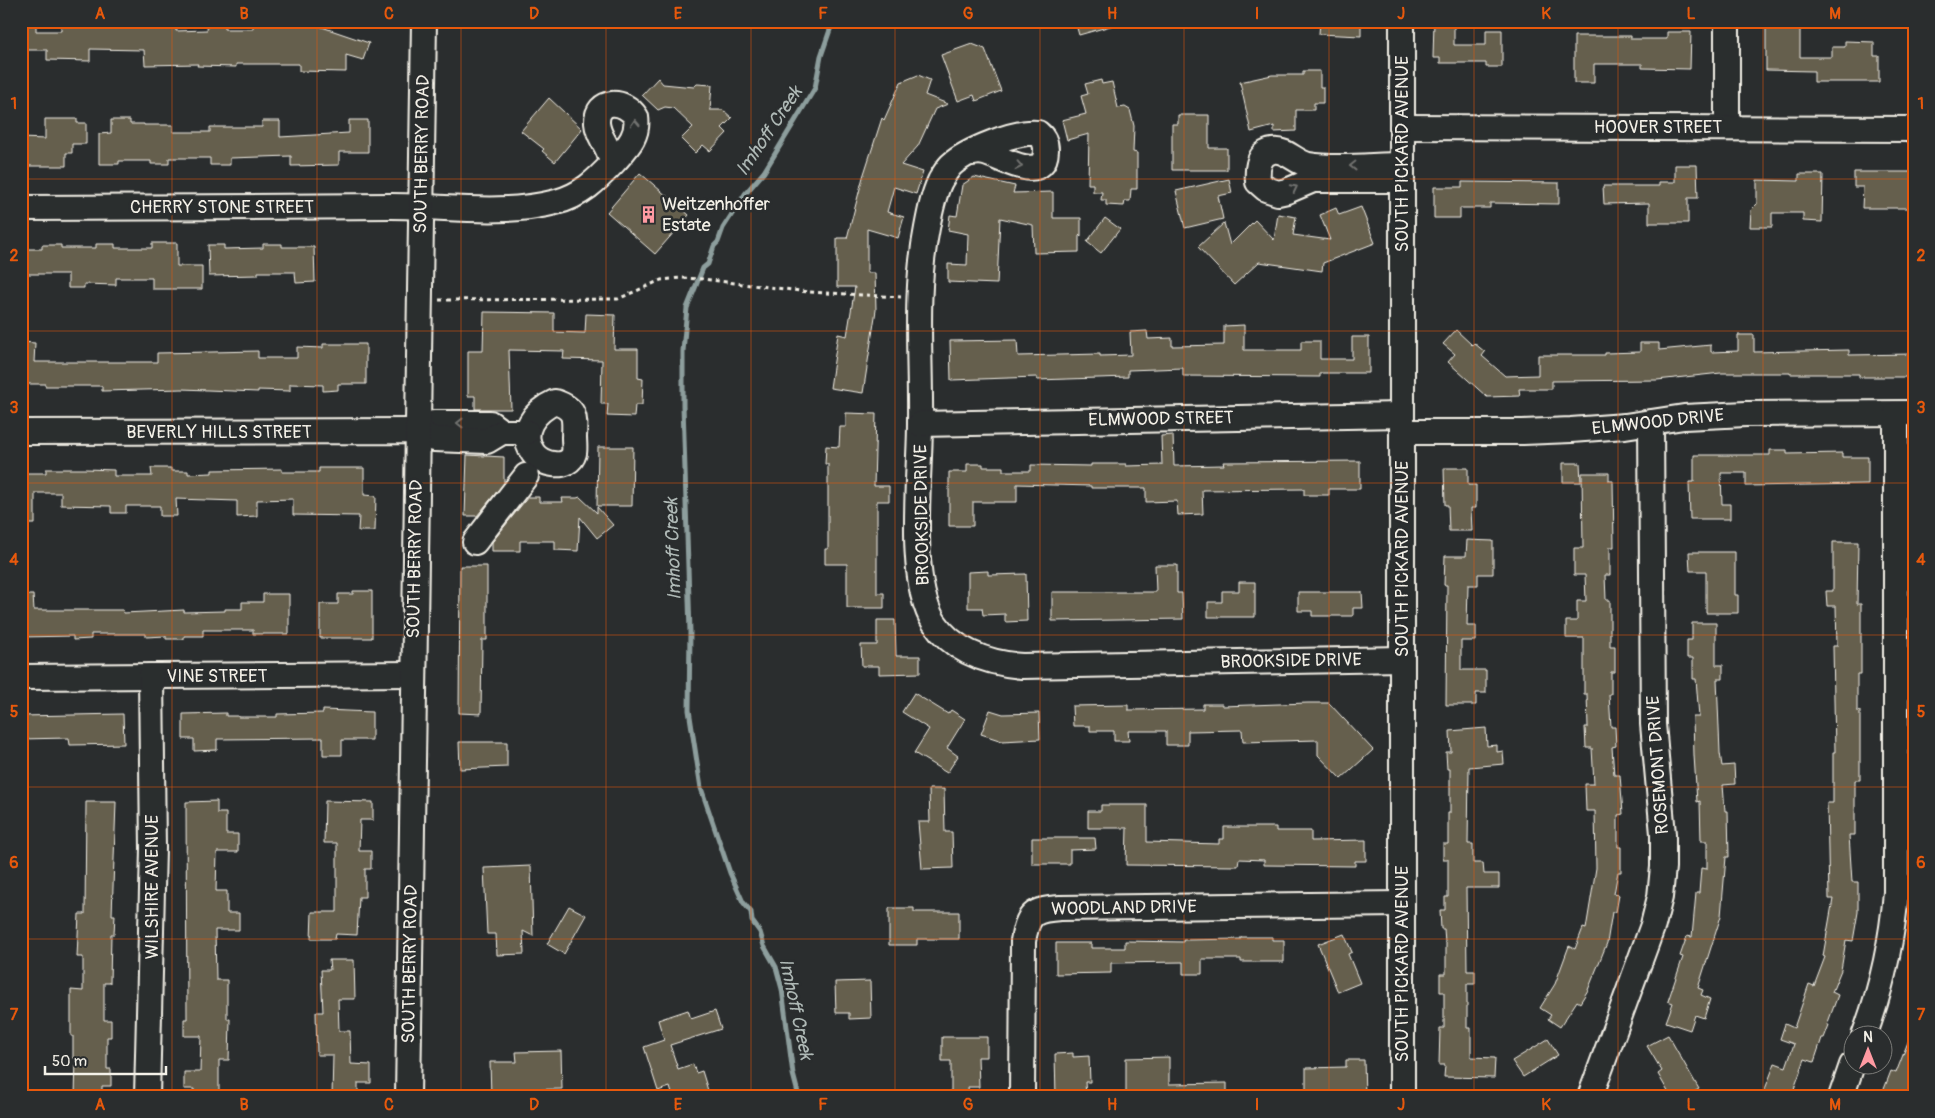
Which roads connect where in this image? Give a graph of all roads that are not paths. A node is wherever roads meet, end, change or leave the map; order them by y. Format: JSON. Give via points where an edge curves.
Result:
{"nodes":[{"id":1,"x":424,"y":21,"type":"edge"},
{"id":2,"x":1402,"y":21,"type":"edge"},
{"id":3,"x":1727,"y":21,"type":"edge"},
{"id":4,"x":1403,"y":127,"type":"junction"},
{"id":5,"x":1727,"y":127,"type":"junction"},
{"id":6,"x":1914,"y":129,"type":"edge"},
{"id":7,"x":973,"y":152,"type":"dead end"},
{"id":8,"x":612,"y":164,"type":"dead end"},
{"id":9,"x":1401,"y":173,"type":"junction"},
{"id":10,"x":422,"y":206,"type":"junction"},
{"id":11,"x":21,"y":208,"type":"edge"},
{"id":12,"x":1905,"y":413,"type":"edge"},
{"id":13,"x":1652,"y":422,"type":"junction"},
{"id":14,"x":1402,"y":423,"type":"junction"},
{"id":15,"x":920,"y":424,"type":"junction"},
{"id":16,"x":417,"y":431,"type":"junction"},
{"id":17,"x":21,"y":432,"type":"edge"},
{"id":18,"x":529,"y":439,"type":"junction"},
{"id":19,"x":548,"y":464,"type":"junction"},
{"id":20,"x":526,"y":476,"type":"junction"},
{"id":21,"x":475,"y":542,"type":"dead end"},
{"id":22,"x":1402,"y":659,"type":"junction"},
{"id":23,"x":413,"y":674,"type":"junction"},
{"id":24,"x":151,"y":676,"type":"junction"},
{"id":25,"x":21,"y":678,"type":"edge"},
{"id":26,"x":1402,"y":904,"type":"junction"},
{"id":27,"x":1867,"y":1026,"type":"edge"},
{"id":28,"x":1848,"y":1076,"type":"edge"},
{"id":29,"x":147,"y":1097,"type":"edge"},
{"id":30,"x":408,"y":1097,"type":"edge"},
{"id":31,"x":1022,"y":1097,"type":"edge"},
{"id":32,"x":1402,"y":1097,"type":"edge"},
{"id":33,"x":1590,"y":1097,"type":"edge"},
{"id":34,"x":1841,"y":1097,"type":"edge"}],
"edges":[{"from":1,"to":10,"type":"street","name":"SOUTH BERRY ROAD"},
{"from":2,"to":4,"type":"street","name":"SOUTH PICKARD AVENUE"},
{"from":3,"to":5,"type":"street"},
{"from":4,"to":5,"type":"street","name":"HOOVER STREET"},
{"from":4,"to":9,"type":"street","name":"SOUTH PICKARD AVENUE"},
{"from":5,"to":6,"type":"street","name":"HOOVER STREET"},
{"from":7,"to":15,"type":"street","name":"BROOKSIDE DRIVE","via":[[950,166],[940,180],[924,242],[919,297]]},
{"from":8,"to":10,"type":"street","name":"CHERRY STONE STREET","via":[[594,184],[558,202],[502,209]]},
{"from":9,"to":9,"type":"street","one_way":true,"via":[[1308,165],[1275,150],[1263,156],[1257,169],[1258,182],[1278,193],[1313,180]]},
{"from":9,"to":14,"type":"street","name":"SOUTH PICKARD AVENUE"},
{"from":10,"to":11,"type":"street","name":"CHERRY STONE STREET"},
{"from":10,"to":16,"type":"street","name":"SOUTH BERRY ROAD"},
{"from":12,"to":13,"type":"street","name":"ELMWOOD DRIVE","via":[[1746,414]]},
{"from":12,"to":27,"type":"street","via":[[1894,925],[1883,980]]},
{"from":13,"to":14,"type":"street","name":"ELMWOOD DRIVE","via":[[1523,432]]},
{"from":13,"to":33,"type":"street","name":"ROSEMONT DRIVE","via":[[1654,724],[1663,867],[1653,925]]},
{"from":14,"to":15,"type":"street","name":"ELMWOOD STREET"},
{"from":14,"to":22,"type":"street","name":"SOUTH PICKARD AVENUE"},
{"from":15,"to":22,"type":"street","name":"BROOKSIDE DRIVE","via":[[918,504],[923,593],[942,632],[981,659],[1022,666]]},
{"from":16,"to":17,"type":"street","name":"BEVERLY HILLS STREET"},
{"from":16,"to":18,"type":"street","name":"BEVERLY HILLS STREET","via":[[434,439],[487,441],[502,432]]},
{"from":16,"to":23,"type":"street","name":"SOUTH BERRY ROAD"},
{"from":18,"to":19,"type":"street","via":[[532,452]]},
{"from":18,"to":19,"type":"street","via":[[530,421],[543,407],[555,402],[567,406],[575,422],[574,453],[561,464]]},
{"from":18,"to":20,"type":"street","via":[[518,469]]},
{"from":19,"to":20,"type":"street","via":[[538,477],[530,479]]},
{"from":20,"to":21,"type":"street"},
{"from":22,"to":26,"type":"street","name":"SOUTH PICKARD AVENUE"},
{"from":23,"to":24,"type":"street","name":"VINE STREET"},
{"from":23,"to":30,"type":"street","name":"SOUTH BERRY ROAD"},
{"from":24,"to":25,"type":"street","name":"VINE STREET"},
{"from":24,"to":29,"type":"street","name":"WILSHIRE AVENUE","via":[[153,848]]},
{"from":26,"to":31,"type":"street","name":"WOODLAND DRIVE","via":[[1060,908],[1034,913],[1026,924],[1024,941]]},
{"from":26,"to":32,"type":"street","name":"SOUTH PICKARD AVENUE"},
{"from":28,"to":34,"type":"street"}]}
